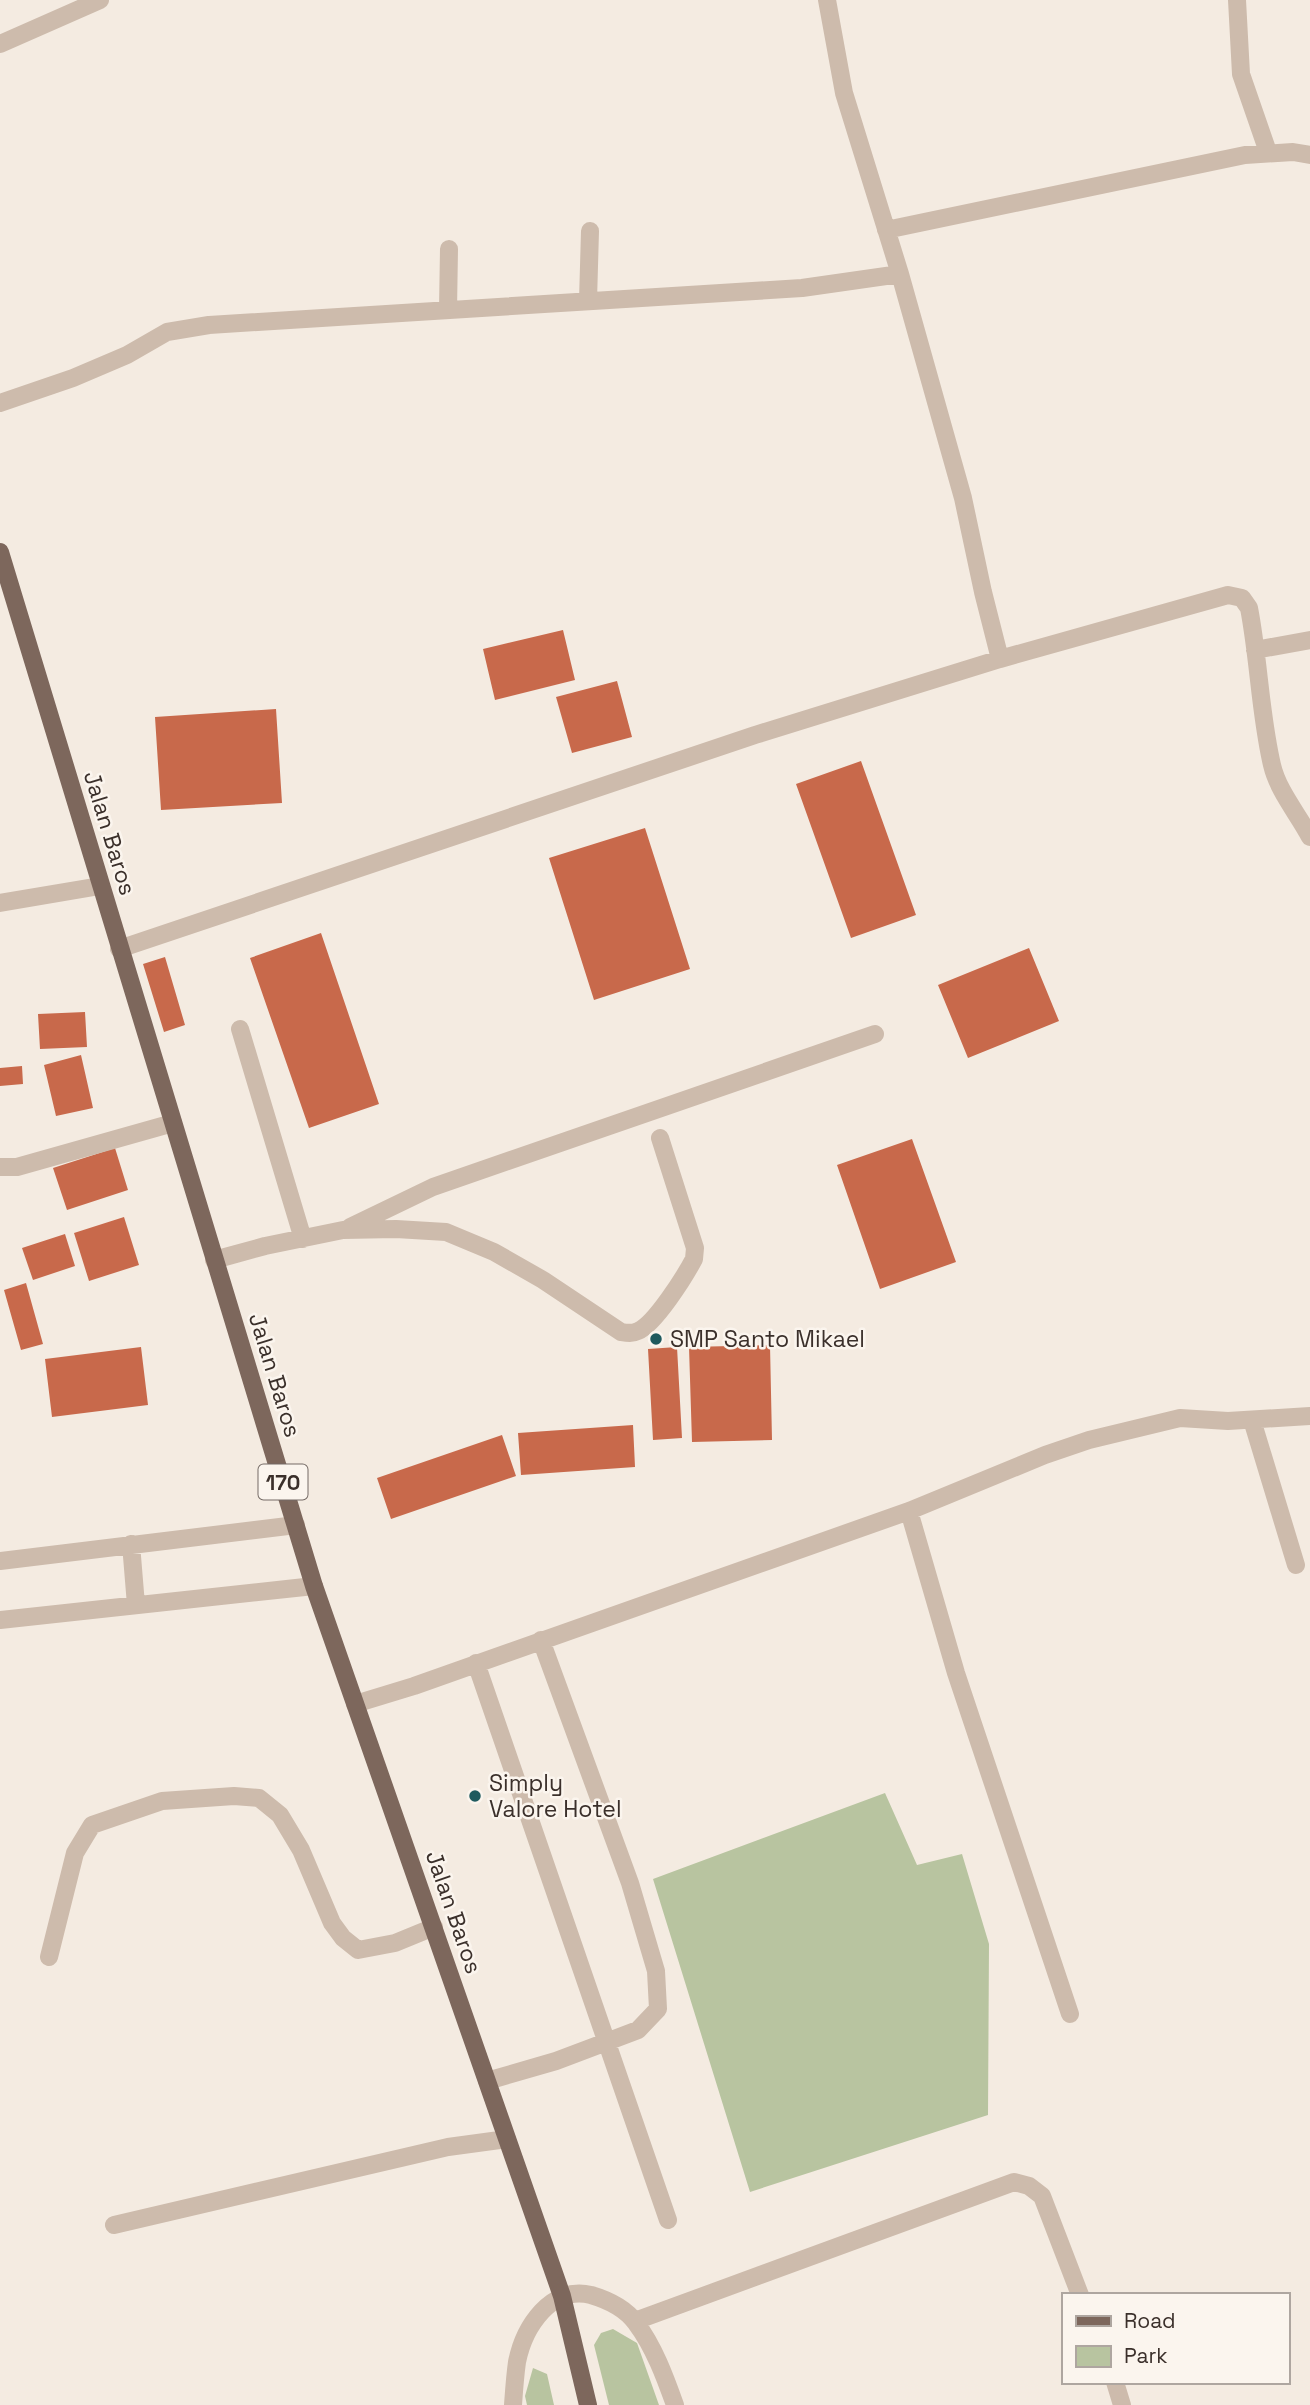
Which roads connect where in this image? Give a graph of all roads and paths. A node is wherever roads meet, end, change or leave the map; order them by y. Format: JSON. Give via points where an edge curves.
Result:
{"nodes":[{"id":1,"x":100,"y":0,"type":"edge"},
{"id":2,"x":827,"y":0,"type":"edge"},
{"id":3,"x":1237,"y":0,"type":"edge"},
{"id":4,"x":0,"y":44,"type":"edge"},
{"id":5,"x":1268,"y":152,"type":"junction"},
{"id":6,"x":1310,"y":155,"type":"edge"},
{"id":7,"x":886,"y":230,"type":"junction"},
{"id":8,"x":590,"y":231,"type":"dead end"},
{"id":9,"x":449,"y":249,"type":"dead end"},
{"id":10,"x":900,"y":274,"type":"junction"},
{"id":11,"x":588,"y":302,"type":"junction"},
{"id":12,"x":448,"y":310,"type":"junction"},
{"id":13,"x":0,"y":403,"type":"edge"},
{"id":14,"x":0,"y":552,"type":"edge"},
{"id":15,"x":1310,"y":640,"type":"edge"},
{"id":16,"x":1255,"y":650,"type":"junction"},
{"id":17,"x":1000,"y":659,"type":"junction"},
{"id":18,"x":1310,"y":837,"type":"edge"},
{"id":19,"x":100,"y":886,"type":"junction"},
{"id":20,"x":0,"y":904,"type":"edge"},
{"id":21,"x":119,"y":949,"type":"junction"},
{"id":22,"x":240,"y":1029,"type":"dead end"},
{"id":23,"x":875,"y":1034,"type":"dead end"},
{"id":24,"x":173,"y":1123,"type":"junction"},
{"id":25,"x":660,"y":1138,"type":"dead end"},
{"id":26,"x":0,"y":1167,"type":"edge"},
{"id":27,"x":343,"y":1230,"type":"junction"},
{"id":28,"x":303,"y":1239,"type":"junction"},
{"id":29,"x":214,"y":1260,"type":"junction"},
{"id":30,"x":1310,"y":1416,"type":"edge"},
{"id":31,"x":1252,"y":1420,"type":"junction"},
{"id":32,"x":909,"y":1511,"type":"junction"},
{"id":33,"x":296,"y":1525,"type":"junction"},
{"id":34,"x":131,"y":1544,"type":"junction"},
{"id":35,"x":0,"y":1560,"type":"edge"},
{"id":36,"x":1296,"y":1565,"type":"dead end"},
{"id":37,"x":314,"y":1586,"type":"junction"},
{"id":38,"x":136,"y":1605,"type":"junction"},
{"id":39,"x":0,"y":1620,"type":"edge"},
{"id":40,"x":541,"y":1640,"type":"junction"},
{"id":41,"x":476,"y":1663,"type":"junction"},
{"id":42,"x":355,"y":1704,"type":"junction"},
{"id":43,"x":434,"y":1927,"type":"junction"},
{"id":44,"x":49,"y":1956,"type":"dead end"},
{"id":45,"x":1070,"y":2014,"type":"dead end"},
{"id":46,"x":605,"y":2042,"type":"junction"},
{"id":47,"x":486,"y":2081,"type":"junction"},
{"id":48,"x":507,"y":2139,"type":"junction"},
{"id":49,"x":668,"y":2220,"type":"dead end"},
{"id":50,"x":114,"y":2225,"type":"dead end"},
{"id":51,"x":1079,"y":2293,"type":"edge"},
{"id":52,"x":562,"y":2296,"type":"junction"},
{"id":53,"x":635,"y":2321,"type":"junction"},
{"id":54,"x":1116,"y":2384,"type":"edge"},
{"id":55,"x":513,"y":2405,"type":"edge"},
{"id":56,"x":588,"y":2405,"type":"edge"},
{"id":57,"x":675,"y":2405,"type":"edge"},
{"id":58,"x":1122,"y":2405,"type":"edge"}],
"edges":[{"from":1,"to":4,"type":"street"},
{"from":2,"to":7,"type":"street","via":[[844,93]]},
{"from":3,"to":5,"type":"street","via":[[1241,74]]},
{"from":5,"to":6,"type":"street"},
{"from":5,"to":7,"type":"street"},
{"from":7,"to":10,"type":"street"},
{"from":8,"to":11,"type":"street"},
{"from":9,"to":12,"type":"street"},
{"from":10,"to":11,"type":"street","via":[[802,288]]},
{"from":10,"to":17,"type":"street","via":[[963,498]]},
{"from":11,"to":12,"type":"street"},
{"from":12,"to":13,"type":"street","via":[[209,324],[167,332],[73,378]]},
{"from":14,"to":19,"type":"main road","name":"Jalan Baros","number":"170"},
{"from":15,"to":16,"type":"street"},
{"from":16,"to":17,"type":"street","via":[[1250,608],[1242,598],[1228,595]]},
{"from":16,"to":18,"type":"street","via":[[1272,766]]},
{"from":17,"to":21,"type":"street","via":[[755,735]]},
{"from":19,"to":20,"type":"street"},
{"from":19,"to":21,"type":"main road","name":"Jalan Baros","number":"170"},
{"from":21,"to":24,"type":"main road","name":"Jalan Baros","number":"170"},
{"from":22,"to":28,"type":"street"},
{"from":23,"to":27,"type":"street","via":[[433,1187]]},
{"from":24,"to":26,"type":"street","via":[[17,1167]]},
{"from":24,"to":29,"type":"main road","name":"Jalan Baros","number":"170"},
{"from":25,"to":27,"type":"street","via":[[695,1248],[694,1259],[641,1331],[621,1332],[494,1252],[446,1232]]},
{"from":27,"to":28,"type":"street"},
{"from":28,"to":29,"type":"street"},
{"from":29,"to":33,"type":"main road","name":"Jalan Baros","number":"170"},
{"from":30,"to":31,"type":"street"},
{"from":31,"to":32,"type":"street","via":[[1180,1418],[1101,1437]]},
{"from":31,"to":36,"type":"street"},
{"from":32,"to":40,"type":"street"},
{"from":32,"to":45,"type":"street","via":[[956,1673]]},
{"from":33,"to":34,"type":"street"},
{"from":33,"to":37,"type":"main road","name":"Jalan Baros","number":"170"},
{"from":34,"to":35,"type":"street"},
{"from":34,"to":38,"type":"street"},
{"from":37,"to":38,"type":"street"},
{"from":37,"to":42,"type":"main road","name":"Jalan Baros","number":"170"},
{"from":38,"to":39,"type":"street"},
{"from":40,"to":41,"type":"street"},
{"from":40,"to":46,"type":"street","via":[[607,1817],[656,1971],[658,2009],[639,2030]]},
{"from":41,"to":42,"type":"street"},
{"from":41,"to":46,"type":"street"},
{"from":42,"to":43,"type":"main road","name":"Jalan Baros","number":"170"},
{"from":43,"to":44,"type":"street","via":[[395,1943],[358,1950],[332,1923],[302,1850],[280,1815],[259,1798],[162,1801],[92,1825],[75,1853]]},
{"from":43,"to":47,"type":"main road","name":"Jalan Baros","number":"170"},
{"from":46,"to":47,"type":"street"},
{"from":46,"to":49,"type":"street"},
{"from":47,"to":48,"type":"main road","name":"Jalan Baros","number":"170"},
{"from":48,"to":50,"type":"street","via":[[448,2147]]},
{"from":48,"to":52,"type":"main road","name":"Jalan Baros","number":"170"},
{"from":51,"to":53,"type":"street","via":[[1042,2196],[1014,2182]]},
{"from":52,"to":53,"type":"street","via":[[582,2293],[608,2300]]},
{"from":52,"to":55,"type":"street","via":[[544,2308],[529,2328],[517,2360]]},
{"from":52,"to":56,"type":"main road","name":"Jalan Baros","number":"170"},
{"from":53,"to":57,"type":"street","via":[[662,2368]]},
{"from":54,"to":58,"type":"street"}]}
